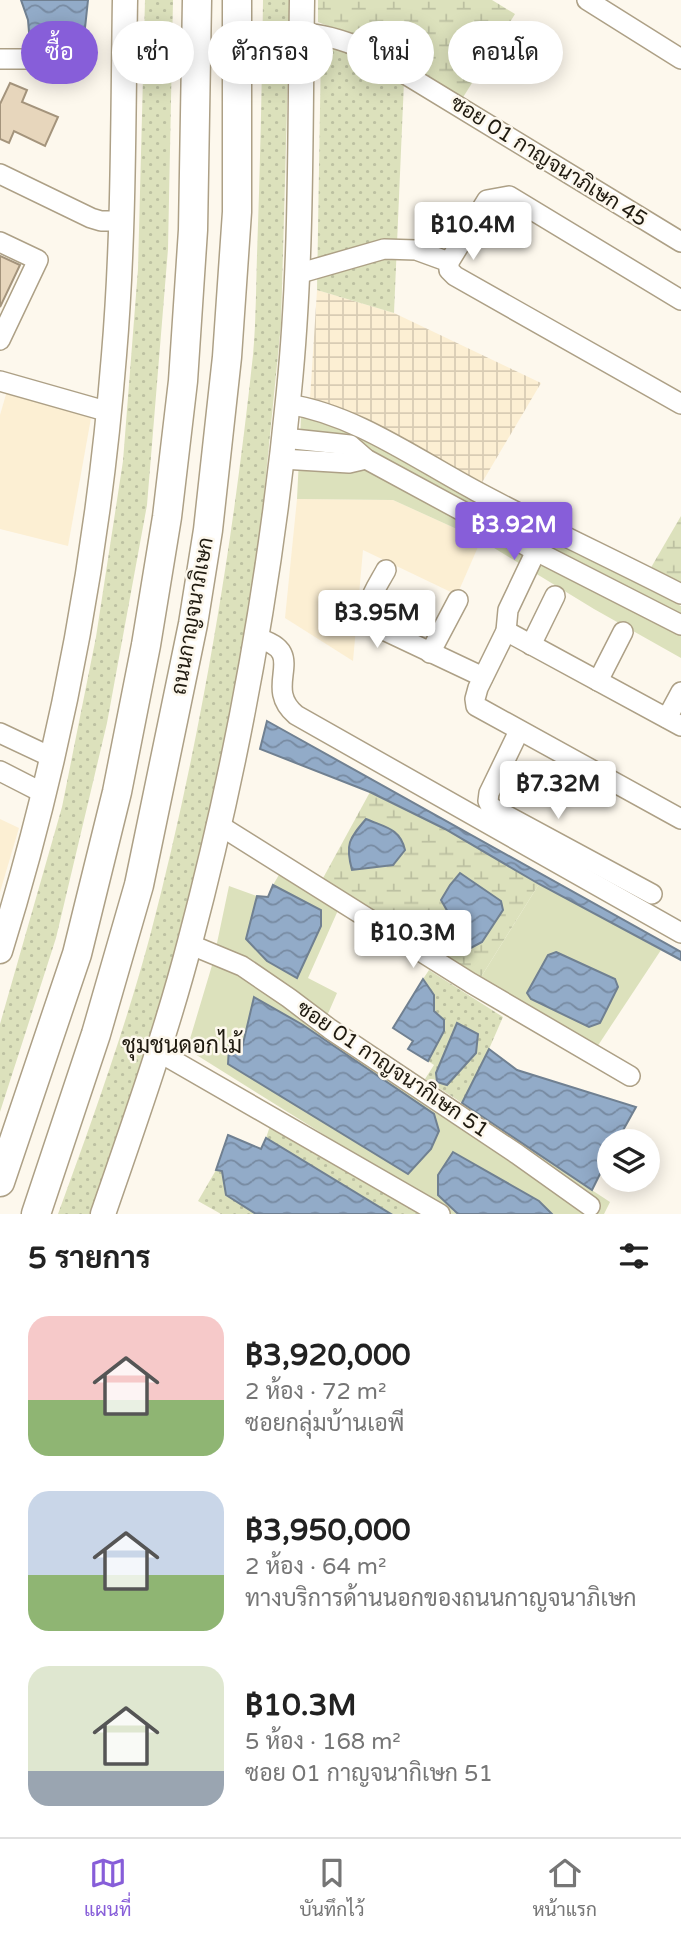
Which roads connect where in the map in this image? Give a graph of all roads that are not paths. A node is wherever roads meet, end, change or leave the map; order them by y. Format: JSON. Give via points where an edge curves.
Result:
{"nodes":[{"id":1,"x":125,"y":0,"type":"edge"},
{"id":2,"x":197,"y":0,"type":"edge"},
{"id":3,"x":237,"y":0,"type":"edge"},
{"id":4,"x":303,"y":0,"type":"edge"},
{"id":5,"x":587,"y":0,"type":"edge"},
{"id":6,"x":302,"y":21,"type":"edge"},
{"id":7,"x":333,"y":37,"type":"edge"},
{"id":8,"x":0,"y":59,"type":"edge"},
{"id":9,"x":21,"y":59,"type":"edge"},
{"id":10,"x":681,"y":59,"type":"edge"},
{"id":11,"x":301,"y":84,"type":"edge"},
{"id":12,"x":0,"y":174,"type":"edge"},
{"id":13,"x":122,"y":221,"type":"junction"},
{"id":14,"x":0,"y":242,"type":"edge"},
{"id":15,"x":681,"y":242,"type":"edge"},
{"id":16,"x":449,"y":262,"type":"junction"},
{"id":17,"x":297,"y":274,"type":"junction"},
{"id":18,"x":681,"y":300,"type":"edge"},
{"id":19,"x":0,"y":340,"type":"edge"},
{"id":20,"x":0,"y":381,"type":"edge"},
{"id":21,"x":288,"y":404,"type":"junction"},
{"id":22,"x":681,"y":404,"type":"edge"},
{"id":23,"x":109,"y":412,"type":"junction"},
{"id":24,"x":283,"y":449,"type":"junction"},
{"id":25,"x":536,"y":551,"type":"junction"},
{"id":26,"x":386,"y":570,"type":"dead end"},
{"id":27,"x":681,"y":594,"type":"edge"},
{"id":28,"x":555,"y":596,"type":"dead end"},
{"id":29,"x":458,"y":600,"type":"dead end"},
{"id":30,"x":681,"y":625,"type":"edge"},
{"id":31,"x":506,"y":631,"type":"junction"},
{"id":32,"x":623,"y":632,"type":"dead end"},
{"id":33,"x":256,"y":638,"type":"junction"},
{"id":34,"x":531,"y":645,"type":"junction"},
{"id":35,"x":430,"y":653,"type":"junction"},
{"id":36,"x":483,"y":677,"type":"junction"},
{"id":37,"x":598,"y":681,"type":"junction"},
{"id":38,"x":681,"y":692,"type":"edge"},
{"id":39,"x":674,"y":722,"type":"edge"},
{"id":40,"x":519,"y":731,"type":"junction"},
{"id":41,"x":0,"y":733,"type":"edge"},
{"id":42,"x":51,"y":757,"type":"junction"},
{"id":43,"x":0,"y":771,"type":"edge"},
{"id":44,"x":43,"y":793,"type":"junction"},
{"id":45,"x":681,"y":819,"type":"edge"},
{"id":46,"x":219,"y":825,"type":"junction"},
{"id":47,"x":652,"y":894,"type":"dead end"},
{"id":48,"x":681,"y":933,"type":"edge"},
{"id":49,"x":190,"y":944,"type":"junction"},
{"id":50,"x":0,"y":951,"type":"edge"},
{"id":51,"x":157,"y":1051,"type":"junction"},
{"id":52,"x":630,"y":1076,"type":"dead end"},
{"id":53,"x":0,"y":1182,"type":"edge"},
{"id":54,"x":590,"y":1206,"type":"dead end"},
{"id":55,"x":105,"y":1213,"type":"edge"},
{"id":56,"x":36,"y":1214,"type":"edge"},
{"id":57,"x":440,"y":1214,"type":"edge"}],
"edges":[{"from":1,"to":13,"type":"main road"},
{"from":2,"to":53,"type":"highway","name":"ถนนกาญจนาภิเษก","via":[[183,381],[159,568],[117,792],[77,954]]},
{"from":3,"to":56,"type":"highway","name":"ถนนกาญจนาภิเษก","via":[[237,212],[227,357],[195,611],[139,885]]},
{"from":4,"to":6,"type":"main road"},
{"from":5,"to":10,"type":"street"},
{"from":7,"to":15,"type":"street","name":"ซอย 01 กาญจนาภิเษก 45","via":[[364,49]]},
{"from":8,"to":9,"type":"street"},
{"from":11,"to":17,"type":"main road"},
{"from":12,"to":13,"type":"street","via":[[91,218]]},
{"from":13,"to":23,"type":"main road"},
{"from":14,"to":19,"type":"street","via":[[38,260]]},
{"from":16,"to":17,"type":"street","via":[[416,250],[384,249]]},
{"from":16,"to":18,"type":"street","via":[[487,200],[509,196]]},
{"from":16,"to":22,"type":"street","via":[[455,276]]},
{"from":17,"to":21,"type":"main road"},
{"from":20,"to":23,"type":"street"},
{"from":21,"to":24,"type":"main road"},
{"from":21,"to":27,"type":"street","via":[[313,408],[351,424]]},
{"from":23,"to":42,"type":"main road","via":[[97,519]]},
{"from":24,"to":25,"type":"street","via":[[350,445],[366,459]]},
{"from":24,"to":33,"type":"main road"},
{"from":25,"to":30,"type":"street"},
{"from":25,"to":31,"type":"street","via":[[508,610]]},
{"from":26,"to":35,"type":"street","via":[[371,599],[368,618],[375,626]]},
{"from":28,"to":34,"type":"street"},
{"from":29,"to":35,"type":"street"},
{"from":31,"to":34,"type":"street"},
{"from":31,"to":36,"type":"street"},
{"from":32,"to":37,"type":"street"},
{"from":33,"to":46,"type":"main road"},
{"from":33,"to":48,"type":"street","via":[[272,642],[281,651],[282,699],[296,715]]},
{"from":34,"to":37,"type":"street"},
{"from":35,"to":36,"type":"street"},
{"from":36,"to":40,"type":"street","via":[[476,706]]},
{"from":37,"to":39,"type":"street"},
{"from":38,"to":39,"type":"street"},
{"from":40,"to":45,"type":"street"},
{"from":40,"to":47,"type":"street","via":[[489,793],[491,807]]},
{"from":41,"to":42,"type":"street"},
{"from":42,"to":44,"type":"main road"},
{"from":43,"to":44,"type":"street"},
{"from":44,"to":50,"type":"main road"},
{"from":46,"to":49,"type":"main road"},
{"from":46,"to":52,"type":"street","via":[[471,983]]},
{"from":49,"to":51,"type":"main road"},
{"from":49,"to":54,"type":"street","name":"ซอย 01 กาญจนากิเษก 51","via":[[242,966]]},
{"from":51,"to":55,"type":"main road"},
{"from":51,"to":57,"type":"street"}]}
